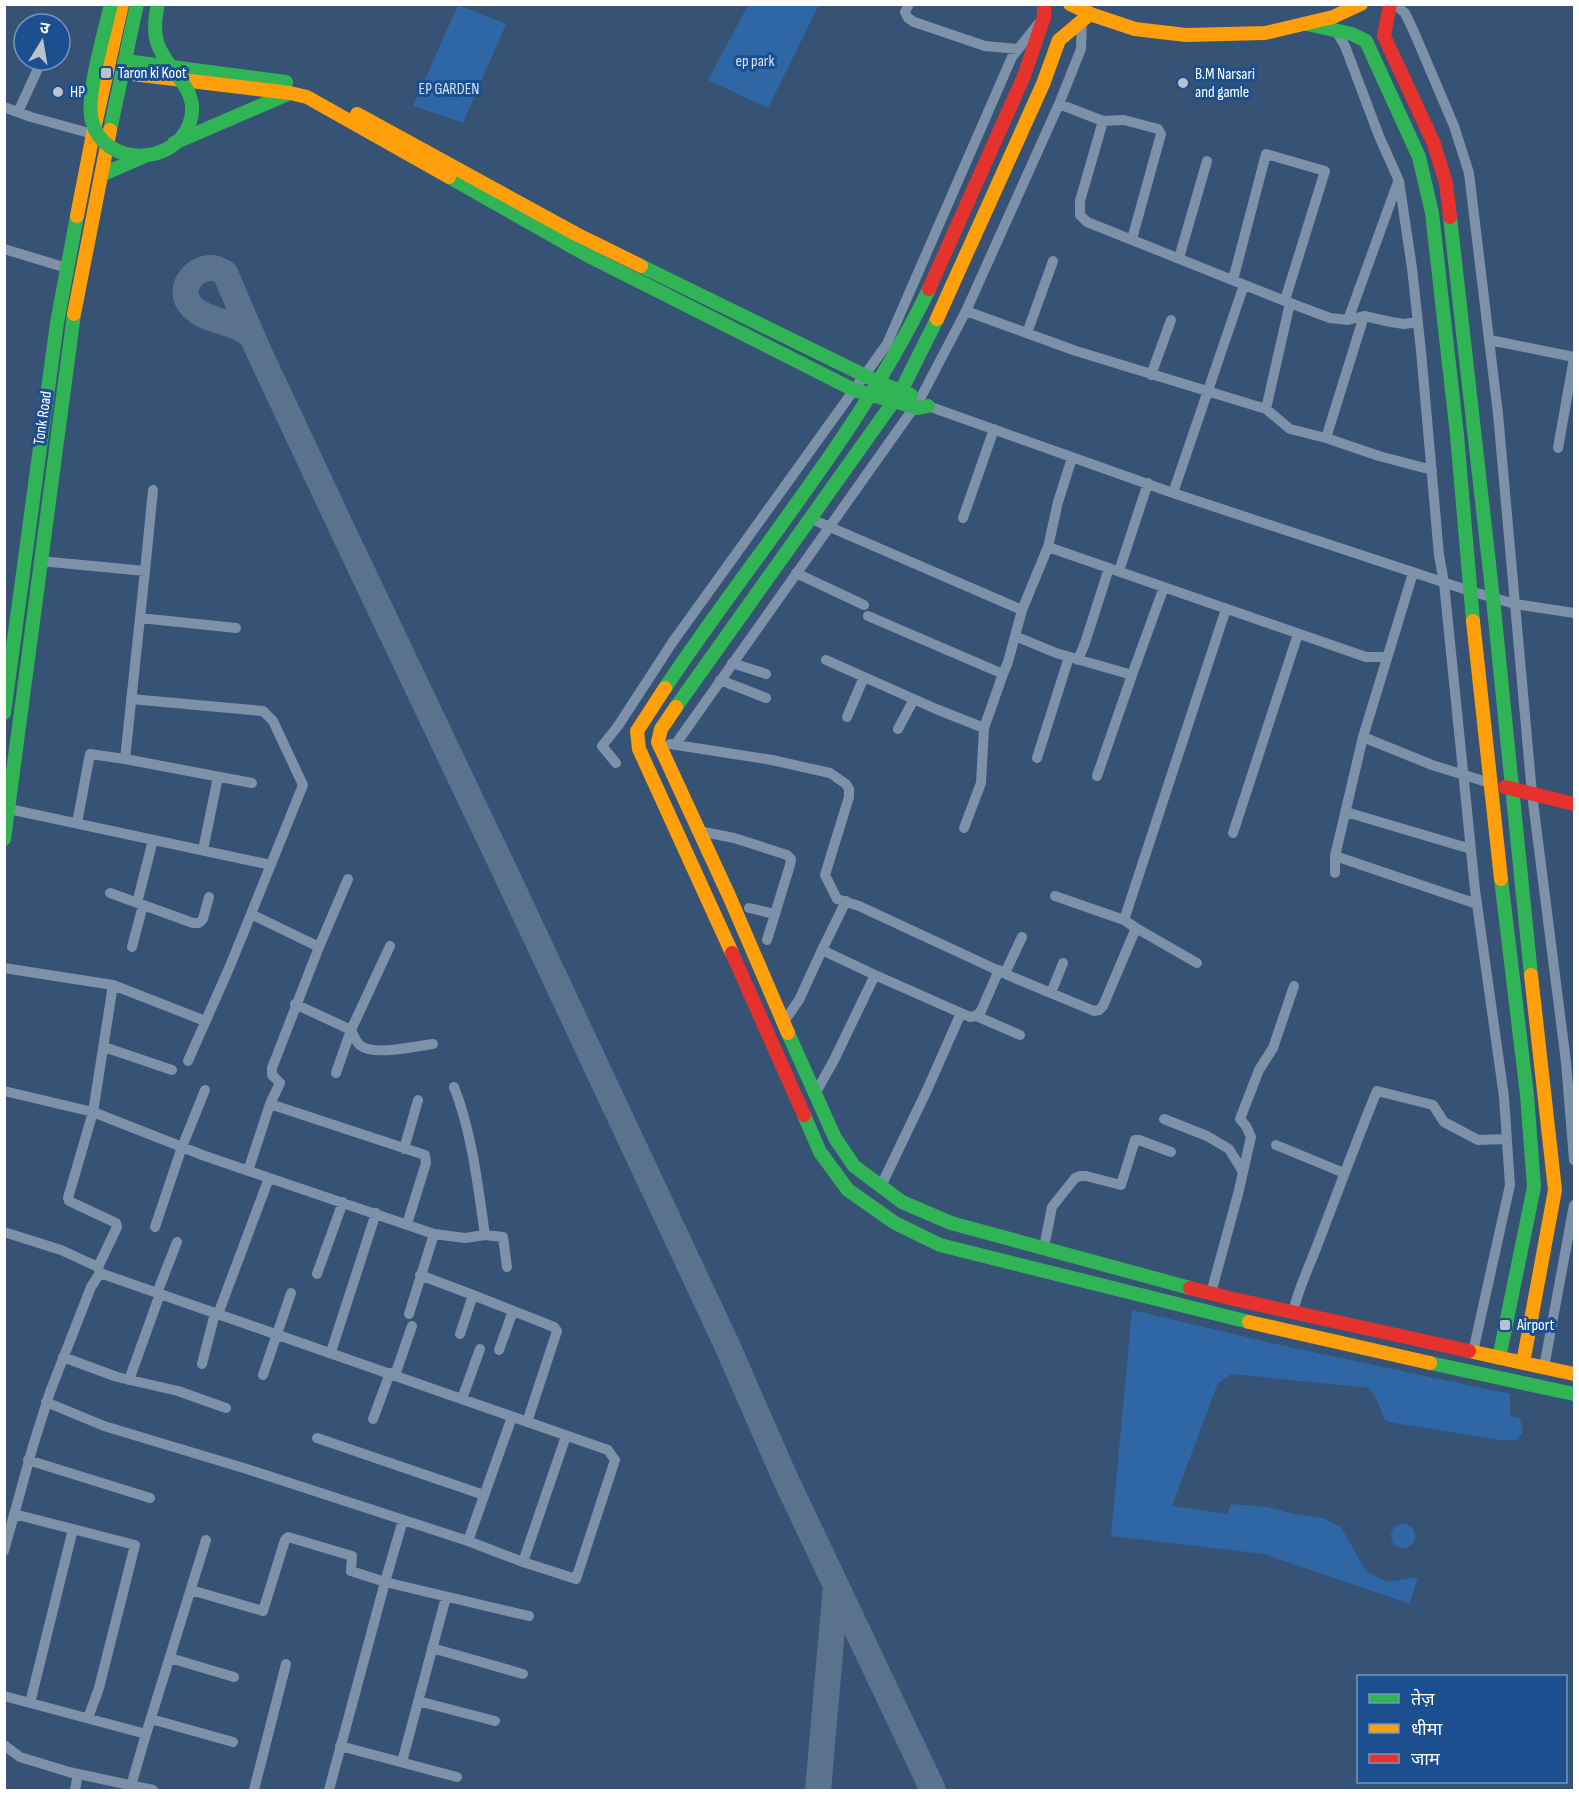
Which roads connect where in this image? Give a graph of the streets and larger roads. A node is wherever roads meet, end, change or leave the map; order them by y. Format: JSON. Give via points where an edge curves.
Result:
{"nodes":[{"id":1,"x":111,"y":4,"type":"edge"},
{"id":2,"x":122,"y":4,"type":"edge"},
{"id":3,"x":137,"y":4,"type":"edge"},
{"id":4,"x":158,"y":4,"type":"edge"},
{"id":5,"x":909,"y":4,"type":"edge"},
{"id":6,"x":1070,"y":4,"type":"edge"},
{"id":7,"x":1361,"y":4,"type":"edge"},
{"id":8,"x":1390,"y":4,"type":"edge"},
{"id":9,"x":1395,"y":4,"type":"edge"},
{"id":10,"x":1044,"y":11,"type":"edge"},
{"id":11,"x":1086,"y":17,"type":"junction"},
{"id":12,"x":1304,"y":24,"type":"junction"},
{"id":13,"x":1335,"y":29,"type":"junction"},
{"id":14,"x":1018,"y":49,"type":"junction"},
{"id":15,"x":125,"y":67,"type":"junction"},
{"id":16,"x":36,"y":72,"type":"edge"},
{"id":17,"x":290,"y":93,"type":"junction"},
{"id":18,"x":1059,"y":104,"type":"junction"},
{"id":19,"x":4,"y":107,"type":"edge"},
{"id":20,"x":18,"y":112,"type":"junction"},
{"id":21,"x":1103,"y":122,"type":"junction"},
{"id":22,"x":93,"y":134,"type":"junction"},
{"id":23,"x":1207,"y":161,"type":"dead end"},
{"id":24,"x":101,"y":175,"type":"junction"},
{"id":25,"x":1398,"y":181,"type":"junction"},
{"id":26,"x":1132,"y":239,"type":"junction"},
{"id":27,"x":4,"y":249,"type":"edge"},
{"id":28,"x":1179,"y":258,"type":"junction"},
{"id":29,"x":1053,"y":261,"type":"dead end"},
{"id":30,"x":67,"y":268,"type":"junction"},
{"id":31,"x":1233,"y":280,"type":"junction"},
{"id":32,"x":1244,"y":285,"type":"junction"},
{"id":33,"x":1287,"y":301,"type":"junction"},
{"id":34,"x":966,"y":311,"type":"junction"},
{"id":35,"x":1364,"y":316,"type":"junction"},
{"id":36,"x":1171,"y":320,"type":"dead end"},
{"id":37,"x":1348,"y":320,"type":"junction"},
{"id":38,"x":1418,"y":322,"type":"junction"},
{"id":39,"x":1027,"y":333,"type":"junction"},
{"id":40,"x":1490,"y":340,"type":"junction"},
{"id":41,"x":1575,"y":357,"type":"edge"},
{"id":42,"x":864,"y":375,"type":"junction"},
{"id":43,"x":1151,"y":375,"type":"junction"},
{"id":44,"x":878,"y":382,"type":"junction"},
{"id":45,"x":854,"y":390,"type":"junction"},
{"id":46,"x":1208,"y":392,"type":"junction"},
{"id":47,"x":870,"y":394,"type":"junction"},
{"id":48,"x":898,"y":396,"type":"junction"},
{"id":49,"x":921,"y":404,"type":"junction"},
{"id":50,"x":1266,"y":409,"type":"junction"},
{"id":51,"x":994,"y":429,"type":"junction"},
{"id":52,"x":1326,"y":438,"type":"junction"},
{"id":53,"x":1558,"y":448,"type":"dead end"},
{"id":54,"x":1072,"y":458,"type":"junction"},
{"id":55,"x":1431,"y":470,"type":"junction"},
{"id":56,"x":1148,"y":483,"type":"junction"},
{"id":57,"x":153,"y":490,"type":"dead end"},
{"id":58,"x":1173,"y":493,"type":"junction"},
{"id":59,"x":809,"y":518,"type":"junction"},
{"id":60,"x":963,"y":518,"type":"dead end"},
{"id":61,"x":828,"y":526,"type":"junction"},
{"id":62,"x":1048,"y":547,"type":"junction"},
{"id":63,"x":40,"y":561,"type":"junction"},
{"id":64,"x":1114,"y":570,"type":"junction"},
{"id":65,"x":145,"y":571,"type":"junction"},
{"id":66,"x":796,"y":573,"type":"junction"},
{"id":67,"x":1413,"y":573,"type":"junction"},
{"id":68,"x":1444,"y":583,"type":"junction"},
{"id":69,"x":1164,"y":587,"type":"junction"},
{"id":70,"x":1470,"y":591,"type":"junction"},
{"id":71,"x":1493,"y":599,"type":"junction"},
{"id":72,"x":1515,"y":604,"type":"junction"},
{"id":73,"x":864,"y":605,"type":"dead end"},
{"id":74,"x":1226,"y":609,"type":"junction"},
{"id":75,"x":1022,"y":610,"type":"junction"},
{"id":76,"x":1575,"y":613,"type":"edge"},
{"id":77,"x":868,"y":616,"type":"dead end"},
{"id":78,"x":140,"y":618,"type":"junction"},
{"id":79,"x":10,"y":625,"type":"edge"},
{"id":80,"x":236,"y":628,"type":"dead end"},
{"id":81,"x":32,"y":633,"type":"junction"},
{"id":82,"x":1298,"y":634,"type":"junction"},
{"id":83,"x":1015,"y":636,"type":"junction"},
{"id":84,"x":1387,"y":657,"type":"junction"},
{"id":85,"x":1073,"y":658,"type":"junction"},
{"id":86,"x":826,"y":660,"type":"dead end"},
{"id":87,"x":732,"y":663,"type":"junction"},
{"id":88,"x":766,"y":674,"type":"dead end"},
{"id":89,"x":1003,"y":674,"type":"junction"},
{"id":90,"x":1132,"y":675,"type":"junction"},
{"id":91,"x":864,"y":677,"type":"junction"},
{"id":92,"x":720,"y":680,"type":"junction"},
{"id":93,"x":766,"y":698,"type":"dead end"},
{"id":94,"x":131,"y":699,"type":"junction"},
{"id":95,"x":914,"y":699,"type":"junction"},
{"id":96,"x":4,"y":713,"type":"edge"},
{"id":97,"x":846,"y":717,"type":"dead end"},
{"id":98,"x":984,"y":728,"type":"junction"},
{"id":99,"x":898,"y":729,"type":"dead end"},
{"id":100,"x":1363,"y":737,"type":"junction"},
{"id":101,"x":658,"y":742,"type":"junction"},
{"id":102,"x":675,"y":744,"type":"junction"},
{"id":103,"x":639,"y":750,"type":"junction"},
{"id":104,"x":1037,"y":758,"type":"dead end"},
{"id":105,"x":125,"y":759,"type":"junction"},
{"id":106,"x":616,"y":763,"type":"dead end"},
{"id":107,"x":1463,"y":774,"type":"junction"},
{"id":108,"x":218,"y":777,"type":"junction"},
{"id":109,"x":1097,"y":777,"type":"dead end"},
{"id":110,"x":252,"y":783,"type":"dead end"},
{"id":111,"x":1490,"y":783,"type":"junction"},
{"id":112,"x":1511,"y":789,"type":"junction"},
{"id":113,"x":1532,"y":794,"type":"junction"},
{"id":114,"x":1575,"y":804,"type":"edge"},
{"id":115,"x":9,"y":809,"type":"junction"},
{"id":116,"x":1346,"y":812,"type":"junction"},
{"id":117,"x":77,"y":823,"type":"junction"},
{"id":118,"x":964,"y":828,"type":"dead end"},
{"id":119,"x":699,"y":831,"type":"junction"},
{"id":120,"x":1233,"y":833,"type":"dead end"},
{"id":121,"x":4,"y":839,"type":"edge"},
{"id":122,"x":153,"y":840,"type":"junction"},
{"id":123,"x":1471,"y":849,"type":"junction"},
{"id":124,"x":203,"y":850,"type":"junction"},
{"id":125,"x":1335,"y":856,"type":"junction"},
{"id":126,"x":271,"y":865,"type":"junction"},
{"id":127,"x":1335,"y":873,"type":"dead end"},
{"id":128,"x":348,"y":879,"type":"dead end"},
{"id":129,"x":110,"y":893,"type":"dead end"},
{"id":130,"x":1055,"y":896,"type":"dead end"},
{"id":131,"x":209,"y":897,"type":"dead end"},
{"id":132,"x":846,"y":901,"type":"junction"},
{"id":133,"x":140,"y":904,"type":"junction"},
{"id":134,"x":1477,"y":904,"type":"junction"},
{"id":135,"x":749,"y":908,"type":"dead end"},
{"id":136,"x":251,"y":914,"type":"junction"},
{"id":137,"x":775,"y":914,"type":"junction"},
{"id":138,"x":1124,"y":920,"type":"junction"},
{"id":139,"x":1136,"y":928,"type":"junction"},
{"id":140,"x":1022,"y":937,"type":"dead end"},
{"id":141,"x":767,"y":940,"type":"dead end"},
{"id":142,"x":390,"y":946,"type":"dead end"},
{"id":143,"x":132,"y":947,"type":"dead end"},
{"id":144,"x":319,"y":947,"type":"junction"},
{"id":145,"x":822,"y":950,"type":"junction"},
{"id":146,"x":1063,"y":963,"type":"dead end"},
{"id":147,"x":1197,"y":963,"type":"dead end"},
{"id":148,"x":4,"y":968,"type":"edge"},
{"id":149,"x":1002,"y":971,"type":"junction"},
{"id":150,"x":875,"y":975,"type":"junction"},
{"id":151,"x":113,"y":985,"type":"junction"},
{"id":152,"x":1294,"y":986,"type":"dead end"},
{"id":153,"x":1051,"y":993,"type":"junction"},
{"id":154,"x":295,"y":1004,"type":"junction"},
{"id":155,"x":961,"y":1013,"type":"junction"},
{"id":156,"x":976,"y":1016,"type":"junction"},
{"id":157,"x":206,"y":1021,"type":"junction"},
{"id":158,"x":783,"y":1023,"type":"junction"},
{"id":159,"x":351,"y":1030,"type":"junction"},
{"id":160,"x":1020,"y":1035,"type":"dead end"},
{"id":161,"x":433,"y":1044,"type":"dead end"},
{"id":162,"x":104,"y":1047,"type":"junction"},
{"id":163,"x":188,"y":1061,"type":"dead end"},
{"id":164,"x":172,"y":1070,"type":"dead end"},
{"id":165,"x":336,"y":1073,"type":"dead end"},
{"id":166,"x":454,"y":1087,"type":"dead end"},
{"id":167,"x":205,"y":1090,"type":"dead end"},
{"id":168,"x":4,"y":1091,"type":"edge"},
{"id":169,"x":815,"y":1094,"type":"junction"},
{"id":170,"x":418,"y":1100,"type":"dead end"},
{"id":171,"x":270,"y":1104,"type":"junction"},
{"id":172,"x":93,"y":1112,"type":"junction"},
{"id":173,"x":1164,"y":1119,"type":"dead end"},
{"id":174,"x":1573,"y":1119,"type":"edge"},
{"id":175,"x":1506,"y":1139,"type":"junction"},
{"id":176,"x":1276,"y":1145,"type":"dead end"},
{"id":177,"x":182,"y":1147,"type":"junction"},
{"id":178,"x":404,"y":1149,"type":"junction"},
{"id":179,"x":1171,"y":1152,"type":"dead end"},
{"id":180,"x":1575,"y":1160,"type":"edge"},
{"id":181,"x":248,"y":1171,"type":"junction"},
{"id":182,"x":1243,"y":1172,"type":"junction"},
{"id":183,"x":1344,"y":1173,"type":"junction"},
{"id":184,"x":269,"y":1178,"type":"junction"},
{"id":185,"x":881,"y":1186,"type":"junction"},
{"id":186,"x":343,"y":1202,"type":"junction"},
{"id":187,"x":1575,"y":1205,"type":"edge"},
{"id":188,"x":376,"y":1213,"type":"junction"},
{"id":189,"x":407,"y":1224,"type":"junction"},
{"id":190,"x":155,"y":1227,"type":"dead end"},
{"id":191,"x":4,"y":1232,"type":"edge"},
{"id":192,"x":434,"y":1234,"type":"junction"},
{"id":193,"x":485,"y":1235,"type":"junction"},
{"id":194,"x":177,"y":1242,"type":"dead end"},
{"id":195,"x":1044,"y":1248,"type":"junction"},
{"id":196,"x":507,"y":1267,"type":"dead end"},
{"id":197,"x":1039,"y":1269,"type":"junction"},
{"id":198,"x":99,"y":1270,"type":"junction"},
{"id":199,"x":317,"y":1274,"type":"dead end"},
{"id":200,"x":420,"y":1275,"type":"junction"},
{"id":201,"x":1207,"y":1292,"type":"junction"},
{"id":202,"x":158,"y":1293,"type":"junction"},
{"id":203,"x":291,"y":1293,"type":"dead end"},
{"id":204,"x":473,"y":1294,"type":"junction"},
{"id":205,"x":1199,"y":1310,"type":"junction"},
{"id":206,"x":513,"y":1311,"type":"junction"},
{"id":207,"x":1293,"y":1312,"type":"junction"},
{"id":208,"x":217,"y":1313,"type":"junction"},
{"id":209,"x":409,"y":1314,"type":"dead end"},
{"id":210,"x":412,"y":1326,"type":"dead end"},
{"id":211,"x":277,"y":1334,"type":"junction"},
{"id":212,"x":460,"y":1334,"type":"dead end"},
{"id":213,"x":480,"y":1348,"type":"dead end"},
{"id":214,"x":499,"y":1350,"type":"dead end"},
{"id":215,"x":331,"y":1352,"type":"junction"},
{"id":216,"x":1473,"y":1352,"type":"junction"},
{"id":217,"x":63,"y":1358,"type":"junction"},
{"id":218,"x":1512,"y":1361,"type":"junction"},
{"id":219,"x":202,"y":1364,"type":"dead end"},
{"id":220,"x":1544,"y":1367,"type":"junction"},
{"id":221,"x":392,"y":1374,"type":"junction"},
{"id":222,"x":1575,"y":1374,"type":"edge"},
{"id":223,"x":263,"y":1375,"type":"dead end"},
{"id":224,"x":1504,"y":1379,"type":"junction"},
{"id":225,"x":129,"y":1380,"type":"junction"},
{"id":226,"x":1575,"y":1394,"type":"edge"},
{"id":227,"x":462,"y":1399,"type":"junction"},
{"id":228,"x":46,"y":1402,"type":"junction"},
{"id":229,"x":226,"y":1408,"type":"dead end"},
{"id":230,"x":512,"y":1417,"type":"junction"},
{"id":231,"x":373,"y":1419,"type":"dead end"},
{"id":232,"x":527,"y":1422,"type":"junction"},
{"id":233,"x":566,"y":1436,"type":"junction"},
{"id":234,"x":317,"y":1438,"type":"dead end"},
{"id":235,"x":28,"y":1460,"type":"junction"},
{"id":236,"x":484,"y":1495,"type":"junction"},
{"id":237,"x":150,"y":1498,"type":"dead end"},
{"id":238,"x":14,"y":1514,"type":"junction"},
{"id":239,"x":403,"y":1520,"type":"junction"},
{"id":240,"x":73,"y":1529,"type":"junction"},
{"id":241,"x":206,"y":1540,"type":"dead end"},
{"id":242,"x":468,"y":1541,"type":"junction"},
{"id":243,"x":4,"y":1551,"type":"edge"},
{"id":244,"x":523,"y":1562,"type":"junction"},
{"id":245,"x":385,"y":1582,"type":"junction"},
{"id":246,"x":191,"y":1590,"type":"junction"},
{"id":247,"x":446,"y":1597,"type":"junction"},
{"id":248,"x":529,"y":1616,"type":"dead end"},
{"id":249,"x":432,"y":1648,"type":"junction"},
{"id":250,"x":170,"y":1658,"type":"junction"},
{"id":251,"x":286,"y":1664,"type":"dead end"},
{"id":252,"x":523,"y":1674,"type":"dead end"},
{"id":253,"x":234,"y":1677,"type":"dead end"},
{"id":254,"x":4,"y":1696,"type":"edge"},
{"id":255,"x":418,"y":1701,"type":"junction"},
{"id":256,"x":30,"y":1703,"type":"junction"},
{"id":257,"x":88,"y":1718,"type":"junction"},
{"id":258,"x":151,"y":1719,"type":"junction"},
{"id":259,"x":495,"y":1721,"type":"dead end"},
{"id":260,"x":146,"y":1734,"type":"junction"},
{"id":261,"x":233,"y":1742,"type":"dead end"},
{"id":262,"x":4,"y":1745,"type":"edge"},
{"id":263,"x":340,"y":1746,"type":"junction"},
{"id":264,"x":402,"y":1762,"type":"junction"},
{"id":265,"x":78,"y":1774,"type":"junction"},
{"id":266,"x":457,"y":1777,"type":"dead end"},
{"id":267,"x":137,"y":1788,"type":"edge"},
{"id":268,"x":75,"y":1791,"type":"edge"},
{"id":269,"x":153,"y":1791,"type":"edge"},
{"id":270,"x":254,"y":1791,"type":"edge"},
{"id":271,"x":329,"y":1791,"type":"edge"}],
"edges":[{"from":1,"to":4,"type":"street","bridge":true,"via":[[90,117],[106,144],[116,151],[148,157],[178,142],[192,114],[187,85],[159,48],[155,29]]},
{"from":2,"to":22,"type":"street","name":"Tonk Road"},
{"from":3,"to":15,"type":"street","name":"Tonk Road"},
{"from":5,"to":14,"type":"street","via":[[905,12],[914,22],[985,46]]},
{"from":6,"to":11,"type":"street"},
{"from":7,"to":12,"type":"street"},
{"from":8,"to":71,"type":"street","via":[[1384,36],[1434,144],[1446,183]]},
{"from":9,"to":40,"type":"street","via":[[1405,13],[1414,32],[1454,126],[1469,173]]},
{"from":10,"to":14,"type":"street"},
{"from":10,"to":44,"type":"street","via":[[1024,76],[941,264],[906,337]]},
{"from":11,"to":12,"type":"street","via":[[1135,29],[1186,35],[1265,33]]},
{"from":11,"to":18,"type":"street","via":[[1081,49]]},
{"from":11,"to":48,"type":"street","via":[[1059,40],[1029,116],[924,348]]},
{"from":12,"to":13,"type":"street"},
{"from":13,"to":25,"type":"street"},
{"from":13,"to":70,"type":"street","via":[[1366,41],[1419,157],[1432,213]]},
{"from":14,"to":42,"type":"street","via":[[887,344]]},
{"from":15,"to":17,"type":"street"},
{"from":15,"to":24,"type":"street","name":"Tonk Road"},
{"from":15,"to":42,"type":"street","via":[[283,81],[312,90],[584,238]]},
{"from":16,"to":20,"type":"street"},
{"from":17,"to":24,"type":"street"},
{"from":17,"to":45,"type":"street","via":[[307,97],[585,254]]},
{"from":18,"to":21,"type":"street"},
{"from":18,"to":34,"type":"street"},
{"from":19,"to":20,"type":"street"},
{"from":20,"to":22,"type":"street"},
{"from":21,"to":26,"type":"street","via":[[1080,201],[1080,215],[1087,222]]},
{"from":21,"to":26,"type":"street","via":[[1124,120],[1158,129],[1161,134]]},
{"from":22,"to":30,"type":"street","name":"Tonk Road"},
{"from":23,"to":28,"type":"street"},
{"from":24,"to":63,"type":"street","name":"Tonk Road","via":[[71,329]]},
{"from":25,"to":37,"type":"street"},
{"from":25,"to":38,"type":"street"},
{"from":26,"to":28,"type":"street"},
{"from":27,"to":30,"type":"street"},
{"from":28,"to":31,"type":"street"},
{"from":29,"to":39,"type":"street"},
{"from":30,"to":79,"type":"street","name":"Tonk Road"},
{"from":31,"to":32,"type":"street"},
{"from":31,"to":33,"type":"street","via":[[1266,154],[1325,171]]},
{"from":32,"to":33,"type":"street"},
{"from":32,"to":46,"type":"street"},
{"from":33,"to":37,"type":"street","via":[[1329,318]]},
{"from":33,"to":50,"type":"street"},
{"from":34,"to":39,"type":"street"},
{"from":34,"to":49,"type":"street"},
{"from":35,"to":37,"type":"street"},
{"from":35,"to":38,"type":"street"},
{"from":35,"to":52,"type":"street"},
{"from":36,"to":43,"type":"street"},
{"from":38,"to":55,"type":"street"},
{"from":39,"to":43,"type":"street"},
{"from":40,"to":41,"type":"street"},
{"from":40,"to":72,"type":"street"},
{"from":41,"to":53,"type":"street"},
{"from":42,"to":44,"type":"street"},
{"from":42,"to":45,"type":"street"},
{"from":43,"to":46,"type":"street"},
{"from":44,"to":47,"type":"street"},
{"from":44,"to":48,"type":"street"},
{"from":45,"to":47,"type":"street"},
{"from":45,"to":106,"type":"street","via":[[602,746]]},
{"from":46,"to":50,"type":"street"},
{"from":46,"to":58,"type":"street"},
{"from":47,"to":48,"type":"street"},
{"from":47,"to":103,"type":"street","via":[[637,731]]},
{"from":48,"to":49,"type":"street"},
{"from":48,"to":59,"type":"street"},
{"from":49,"to":51,"type":"street"},
{"from":49,"to":61,"type":"street"},
{"from":50,"to":52,"type":"street","via":[[1290,429]]},
{"from":51,"to":54,"type":"street"},
{"from":51,"to":60,"type":"street"},
{"from":52,"to":55,"type":"street"},
{"from":54,"to":56,"type":"street"},
{"from":54,"to":62,"type":"street"},
{"from":55,"to":68,"type":"street"},
{"from":56,"to":58,"type":"street"},
{"from":56,"to":64,"type":"street"},
{"from":57,"to":65,"type":"street"},
{"from":58,"to":67,"type":"street"},
{"from":59,"to":61,"type":"street"},
{"from":59,"to":101,"type":"street","via":[[661,729]]},
{"from":61,"to":66,"type":"street"},
{"from":61,"to":75,"type":"street"},
{"from":62,"to":64,"type":"street"},
{"from":62,"to":75,"type":"street"},
{"from":63,"to":65,"type":"street"},
{"from":63,"to":81,"type":"street","name":"Tonk Road"},
{"from":64,"to":69,"type":"street"},
{"from":64,"to":85,"type":"street","via":[[1085,643]]},
{"from":65,"to":78,"type":"street"},
{"from":66,"to":73,"type":"street"},
{"from":66,"to":87,"type":"street"},
{"from":67,"to":68,"type":"street"},
{"from":67,"to":84,"type":"street"},
{"from":68,"to":70,"type":"street"},
{"from":68,"to":107,"type":"street"},
{"from":69,"to":74,"type":"street"},
{"from":69,"to":90,"type":"street"},
{"from":70,"to":71,"type":"street"},
{"from":70,"to":111,"type":"street"},
{"from":71,"to":72,"type":"street"},
{"from":71,"to":112,"type":"street"},
{"from":72,"to":76,"type":"street"},
{"from":72,"to":113,"type":"street"},
{"from":74,"to":82,"type":"street"},
{"from":74,"to":138,"type":"street"},
{"from":75,"to":83,"type":"street"},
{"from":77,"to":89,"type":"street"},
{"from":78,"to":80,"type":"street"},
{"from":78,"to":94,"type":"street"},
{"from":79,"to":81,"type":"street"},
{"from":79,"to":96,"type":"street","name":"Tonk Road"},
{"from":81,"to":115,"type":"street","name":"Tonk Road"},
{"from":82,"to":84,"type":"street","via":[[1366,657]]},
{"from":82,"to":120,"type":"street"},
{"from":83,"to":85,"type":"street"},
{"from":83,"to":89,"type":"street"},
{"from":84,"to":100,"type":"street"},
{"from":85,"to":90,"type":"street"},
{"from":85,"to":104,"type":"street"},
{"from":86,"to":91,"type":"street"},
{"from":87,"to":88,"type":"street"},
{"from":87,"to":92,"type":"street"},
{"from":89,"to":98,"type":"street"},
{"from":90,"to":109,"type":"street"},
{"from":91,"to":95,"type":"street"},
{"from":91,"to":97,"type":"street"},
{"from":92,"to":93,"type":"street"},
{"from":92,"to":102,"type":"street"},
{"from":94,"to":105,"type":"street"},
{"from":94,"to":126,"type":"street","via":[[263,711],[273,721],[303,785]]},
{"from":95,"to":98,"type":"street"},
{"from":95,"to":99,"type":"street"},
{"from":98,"to":118,"type":"street","via":[[981,783]]},
{"from":100,"to":107,"type":"street"},
{"from":100,"to":116,"type":"street"},
{"from":101,"to":102,"type":"street"},
{"from":101,"to":103,"type":"street"},
{"from":101,"to":119,"type":"street"},
{"from":102,"to":132,"type":"street","via":[[772,760],[841,779],[849,789],[849,797],[825,875],[837,899]]},
{"from":103,"to":197,"type":"street","via":[[820,1152],[848,1190],[895,1223],[940,1245]]},
{"from":105,"to":108,"type":"street"},
{"from":105,"to":117,"type":"street","via":[[90,754]]},
{"from":107,"to":111,"type":"street"},
{"from":107,"to":123,"type":"street"},
{"from":108,"to":110,"type":"street"},
{"from":108,"to":124,"type":"street"},
{"from":111,"to":112,"type":"street"},
{"from":111,"to":218,"type":"street","via":[[1527,1095],[1534,1187]]},
{"from":112,"to":113,"type":"street"},
{"from":112,"to":218,"type":"street","via":[[1555,1190],[1528,1328]]},
{"from":113,"to":114,"type":"street"},
{"from":113,"to":174,"type":"street"},
{"from":115,"to":117,"type":"street"},
{"from":115,"to":121,"type":"street","name":"Tonk Road"},
{"from":116,"to":123,"type":"street"},
{"from":116,"to":125,"type":"street"},
{"from":117,"to":122,"type":"street"},
{"from":119,"to":137,"type":"street","via":[[787,855],[790,865]]},
{"from":119,"to":158,"type":"street"},
{"from":122,"to":124,"type":"street"},
{"from":122,"to":133,"type":"street"},
{"from":123,"to":134,"type":"street"},
{"from":124,"to":126,"type":"street"},
{"from":125,"to":127,"type":"street"},
{"from":125,"to":134,"type":"street"},
{"from":126,"to":136,"type":"street"},
{"from":128,"to":144,"type":"street"},
{"from":129,"to":133,"type":"street"},
{"from":130,"to":138,"type":"street"},
{"from":131,"to":133,"type":"street","via":[[200,923]]},
{"from":132,"to":145,"type":"street"},
{"from":132,"to":149,"type":"street"},
{"from":133,"to":143,"type":"street"},
{"from":134,"to":175,"type":"street"},
{"from":135,"to":137,"type":"street"},
{"from":136,"to":144,"type":"street"},
{"from":136,"to":157,"type":"street"},
{"from":137,"to":141,"type":"street"},
{"from":138,"to":139,"type":"street"},
{"from":139,"to":147,"type":"street"},
{"from":139,"to":153,"type":"street","via":[[1099,1010]]},
{"from":140,"to":149,"type":"street"},
{"from":142,"to":159,"type":"street"},
{"from":144,"to":154,"type":"street"},
{"from":145,"to":150,"type":"street"},
{"from":145,"to":158,"type":"street","via":[[799,1000]]},
{"from":146,"to":153,"type":"street"},
{"from":148,"to":151,"type":"street"},
{"from":149,"to":153,"type":"street"},
{"from":149,"to":156,"type":"street"},
{"from":150,"to":155,"type":"street"},
{"from":150,"to":169,"type":"street"},
{"from":151,"to":157,"type":"street"},
{"from":151,"to":162,"type":"street"},
{"from":152,"to":182,"type":"street","via":[[1273,1048],[1240,1119],[1251,1137]]},
{"from":154,"to":159,"type":"street"},
{"from":154,"to":171,"type":"street","via":[[272,1068],[272,1075],[280,1083]]},
{"from":155,"to":156,"type":"street"},
{"from":155,"to":185,"type":"street"},
{"from":156,"to":160,"type":"street"},
{"from":157,"to":163,"type":"street"},
{"from":158,"to":169,"type":"street"},
{"from":159,"to":161,"type":"street","via":[[357,1042],[373,1051]]},
{"from":159,"to":165,"type":"street"},
{"from":162,"to":164,"type":"street"},
{"from":162,"to":172,"type":"street"},
{"from":166,"to":193,"type":"street"},
{"from":167,"to":177,"type":"street"},
{"from":168,"to":172,"type":"street"},
{"from":169,"to":185,"type":"street","via":[[835,1138],[854,1166]]},
{"from":170,"to":178,"type":"street"},
{"from":171,"to":178,"type":"street"},
{"from":171,"to":181,"type":"street"},
{"from":172,"to":177,"type":"street"},
{"from":172,"to":198,"type":"street","via":[[68,1198],[69,1202],[116,1223]]},
{"from":173,"to":182,"type":"street","via":[[1229,1149]]},
{"from":174,"to":180,"type":"street"},
{"from":175,"to":183,"type":"street","via":[[1478,1140],[1444,1122],[1433,1105],[1377,1090]]},
{"from":175,"to":216,"type":"street","via":[[1510,1185]]},
{"from":176,"to":183,"type":"street"},
{"from":177,"to":181,"type":"street"},
{"from":177,"to":190,"type":"street"},
{"from":178,"to":189,"type":"street","via":[[425,1155],[426,1164]]},
{"from":179,"to":195,"type":"street","via":[[1135,1140],[1121,1185],[1086,1176],[1075,1178],[1052,1207]]},
{"from":181,"to":184,"type":"street"},
{"from":182,"to":201,"type":"street"},
{"from":183,"to":207,"type":"street"},
{"from":184,"to":186,"type":"street"},
{"from":184,"to":208,"type":"street"},
{"from":185,"to":195,"type":"street","via":[[902,1202],[951,1223]]},
{"from":186,"to":188,"type":"street"},
{"from":186,"to":199,"type":"street"},
{"from":187,"to":220,"type":"street"},
{"from":188,"to":189,"type":"street"},
{"from":188,"to":215,"type":"street"},
{"from":189,"to":192,"type":"street"},
{"from":191,"to":198,"type":"street","via":[[61,1250]]},
{"from":192,"to":193,"type":"street","via":[[465,1238]]},
{"from":192,"to":200,"type":"street"},
{"from":193,"to":196,"type":"street","via":[[503,1237]]},
{"from":194,"to":202,"type":"street"},
{"from":195,"to":197,"type":"street"},
{"from":195,"to":201,"type":"street"},
{"from":197,"to":205,"type":"street"},
{"from":198,"to":202,"type":"street"},
{"from":198,"to":217,"type":"street"},
{"from":200,"to":204,"type":"street"},
{"from":200,"to":209,"type":"street"},
{"from":201,"to":205,"type":"street"},
{"from":201,"to":207,"type":"street"},
{"from":202,"to":208,"type":"street"},
{"from":202,"to":225,"type":"street"},
{"from":203,"to":211,"type":"street"},
{"from":204,"to":206,"type":"street"},
{"from":204,"to":212,"type":"street"},
{"from":205,"to":224,"type":"street"},
{"from":206,"to":214,"type":"street"},
{"from":206,"to":232,"type":"street","via":[[557,1331]]},
{"from":207,"to":216,"type":"street"},
{"from":208,"to":211,"type":"street"},
{"from":208,"to":219,"type":"street"},
{"from":210,"to":221,"type":"street"},
{"from":211,"to":215,"type":"street"},
{"from":211,"to":223,"type":"street"},
{"from":213,"to":227,"type":"street"},
{"from":215,"to":221,"type":"street"},
{"from":216,"to":218,"type":"street"},
{"from":217,"to":225,"type":"street"},
{"from":217,"to":228,"type":"street"},
{"from":218,"to":220,"type":"street"},
{"from":218,"to":224,"type":"street"},
{"from":220,"to":222,"type":"street"},
{"from":221,"to":227,"type":"street"},
{"from":221,"to":231,"type":"street"},
{"from":224,"to":226,"type":"street"},
{"from":225,"to":229,"type":"street","via":[[178,1391]]},
{"from":227,"to":230,"type":"street"},
{"from":228,"to":235,"type":"street"},
{"from":228,"to":239,"type":"street","via":[[104,1426]]},
{"from":230,"to":232,"type":"street"},
{"from":230,"to":236,"type":"street"},
{"from":232,"to":233,"type":"street"},
{"from":233,"to":244,"type":"street"},
{"from":233,"to":244,"type":"street","via":[[608,1450],[615,1460],[576,1579]]},
{"from":234,"to":236,"type":"street"},
{"from":235,"to":237,"type":"street"},
{"from":235,"to":238,"type":"street"},
{"from":236,"to":242,"type":"street"},
{"from":238,"to":240,"type":"street"},
{"from":238,"to":243,"type":"street"},
{"from":239,"to":242,"type":"street"},
{"from":239,"to":245,"type":"street"},
{"from":240,"to":256,"type":"street"},
{"from":240,"to":257,"type":"street","via":[[135,1545]]},
{"from":241,"to":246,"type":"street"},
{"from":242,"to":244,"type":"street"},
{"from":245,"to":246,"type":"street","via":[[351,1571],[352,1556],[288,1537],[263,1611]]},
{"from":245,"to":247,"type":"street"},
{"from":245,"to":263,"type":"street"},
{"from":246,"to":250,"type":"street"},
{"from":247,"to":248,"type":"street"},
{"from":247,"to":249,"type":"street"},
{"from":249,"to":252,"type":"street"},
{"from":249,"to":255,"type":"street"},
{"from":250,"to":253,"type":"street"},
{"from":250,"to":258,"type":"street"},
{"from":251,"to":270,"type":"street"},
{"from":254,"to":256,"type":"street"},
{"from":255,"to":259,"type":"street"},
{"from":255,"to":264,"type":"street"},
{"from":256,"to":257,"type":"street"},
{"from":257,"to":260,"type":"street"},
{"from":258,"to":260,"type":"street"},
{"from":258,"to":261,"type":"street"},
{"from":260,"to":267,"type":"street"},
{"from":262,"to":265,"type":"street","via":[[20,1757]]},
{"from":263,"to":264,"type":"street"},
{"from":263,"to":271,"type":"street"},
{"from":264,"to":266,"type":"street"},
{"from":265,"to":267,"type":"street"},
{"from":265,"to":268,"type":"street"},
{"from":267,"to":269,"type":"street"}]}
